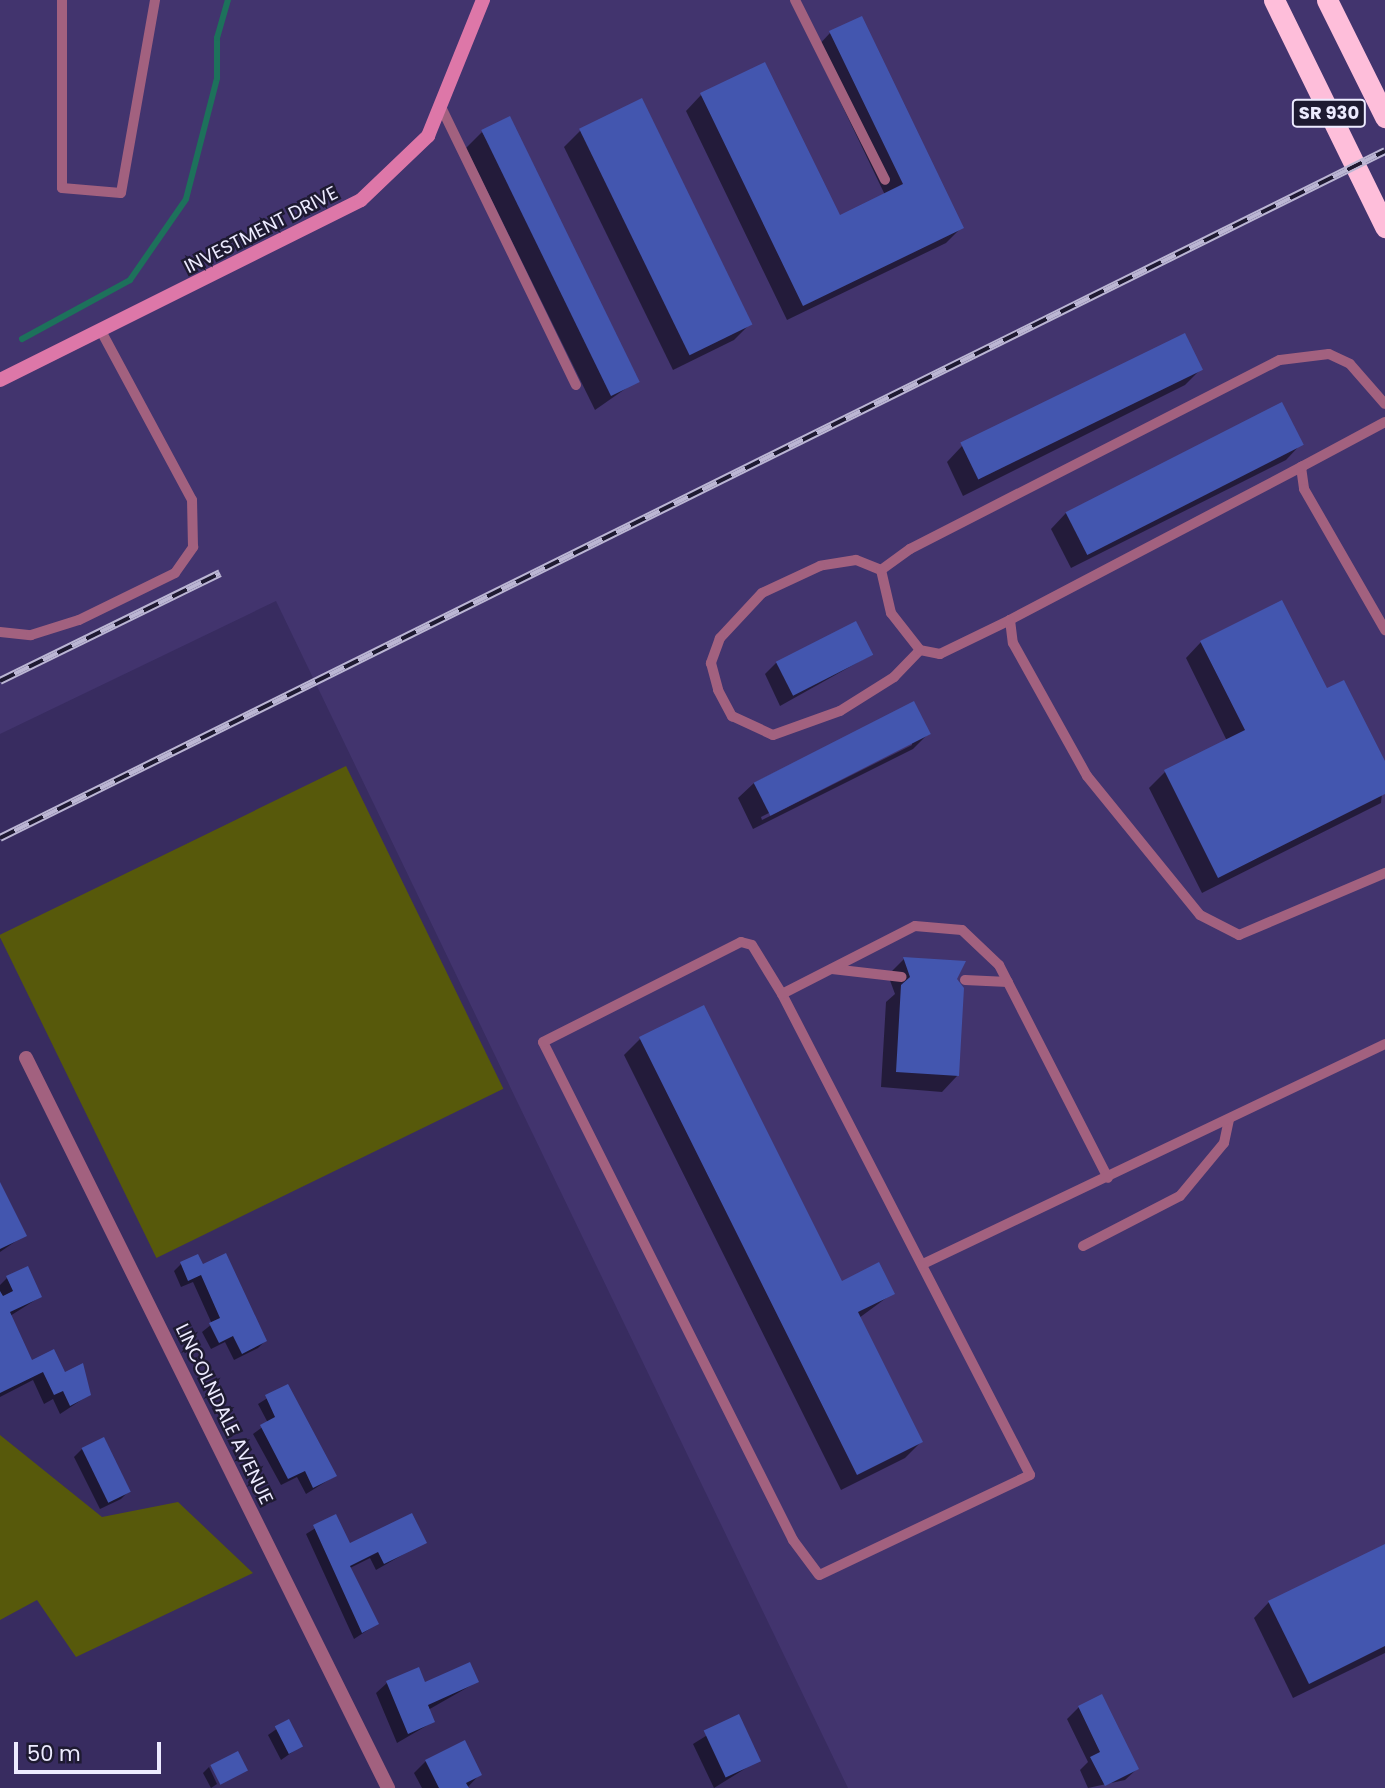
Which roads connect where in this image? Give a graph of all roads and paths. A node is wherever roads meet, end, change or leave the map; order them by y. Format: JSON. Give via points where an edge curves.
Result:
{"nodes":[{"id":1,"x":62,"y":0,"type":"edge"},
{"id":2,"x":155,"y":0,"type":"edge"},
{"id":3,"x":483,"y":0,"type":"edge"},
{"id":4,"x":795,"y":0,"type":"edge"},
{"id":5,"x":1274,"y":0,"type":"edge"},
{"id":6,"x":1327,"y":0,"type":"edge"},
{"id":7,"x":441,"y":107,"type":"junction"},
{"id":8,"x":1385,"y":117,"type":"edge"},
{"id":9,"x":884,"y":180,"type":"dead end"},
{"id":10,"x":1385,"y":227,"type":"edge"},
{"id":11,"x":102,"y":331,"type":"junction"},
{"id":12,"x":0,"y":380,"type":"edge"},
{"id":13,"x":576,"y":385,"type":"dead end"},
{"id":14,"x":1385,"y":404,"type":"edge"},
{"id":15,"x":1385,"y":422,"type":"edge"},
{"id":16,"x":1303,"y":466,"type":"junction"},
{"id":17,"x":881,"y":570,"type":"junction"},
{"id":18,"x":1010,"y":620,"type":"junction"},
{"id":19,"x":1385,"y":629,"type":"edge"},
{"id":20,"x":0,"y":632,"type":"edge"},
{"id":21,"x":920,"y":650,"type":"junction"},
{"id":22,"x":1385,"y":873,"type":"edge"},
{"id":23,"x":831,"y":969,"type":"junction"},
{"id":24,"x":902,"y":977,"type":"dead end"},
{"id":25,"x":965,"y":980,"type":"dead end"},
{"id":26,"x":1008,"y":982,"type":"junction"},
{"id":27,"x":782,"y":994,"type":"junction"},
{"id":28,"x":1385,"y":1044,"type":"edge"},
{"id":29,"x":26,"y":1058,"type":"dead end"},
{"id":30,"x":1228,"y":1120,"type":"junction"},
{"id":31,"x":1108,"y":1178,"type":"junction"},
{"id":32,"x":1083,"y":1245,"type":"dead end"},
{"id":33,"x":923,"y":1264,"type":"junction"},
{"id":34,"x":388,"y":1788,"type":"edge"}],
"edges":[{"from":1,"to":2,"type":"lane","via":[[62,188],[121,193]]},
{"from":3,"to":7,"type":"street","name":"INVESTMENT DRIVE"},
{"from":4,"to":9,"type":"lane"},
{"from":5,"to":10,"type":"highway","number":"SR 930"},
{"from":6,"to":8,"type":"highway","number":"SR 930"},
{"from":7,"to":11,"type":"street","name":"INVESTMENT DRIVE","via":[[411,158],[361,200]]},
{"from":7,"to":13,"type":"lane"},
{"from":11,"to":12,"type":"street","name":"INVESTMENT DRIVE"},
{"from":11,"to":20,"type":"lane","via":[[192,500],[193,547],[175,573],[79,620],[31,635]]},
{"from":14,"to":17,"type":"lane","via":[[1350,364],[1329,354],[1280,360],[910,549]]},
{"from":15,"to":16,"type":"lane"},
{"from":16,"to":18,"type":"lane"},
{"from":16,"to":19,"type":"lane","via":[[1304,489]]},
{"from":17,"to":21,"type":"lane","via":[[891,613]]},
{"from":17,"to":21,"type":"lane","via":[[856,560],[820,566],[762,593],[720,638],[711,663],[718,690],[732,716],[774,735],[840,711],[894,677]]},
{"from":18,"to":21,"type":"lane","via":[[940,654]]},
{"from":18,"to":22,"type":"lane","via":[[1013,643],[1087,776],[1200,915],[1238,935]]},
{"from":23,"to":24,"type":"lane"},
{"from":23,"to":26,"type":"lane","via":[[915,926],[961,930]]},
{"from":23,"to":27,"type":"lane"},
{"from":25,"to":26,"type":"lane"},
{"from":26,"to":31,"type":"lane"},
{"from":27,"to":33,"type":"lane"},
{"from":27,"to":33,"type":"lane","via":[[752,945],[741,942],[543,1042],[793,1540],[819,1575],[1030,1475]]},
{"from":28,"to":30,"type":"lane"},
{"from":29,"to":34,"type":"street","name":"LINCOLNDALE AVENUE"},
{"from":30,"to":31,"type":"lane"},
{"from":30,"to":32,"type":"lane","via":[[1224,1143],[1180,1196]]},
{"from":31,"to":33,"type":"lane"}]}
